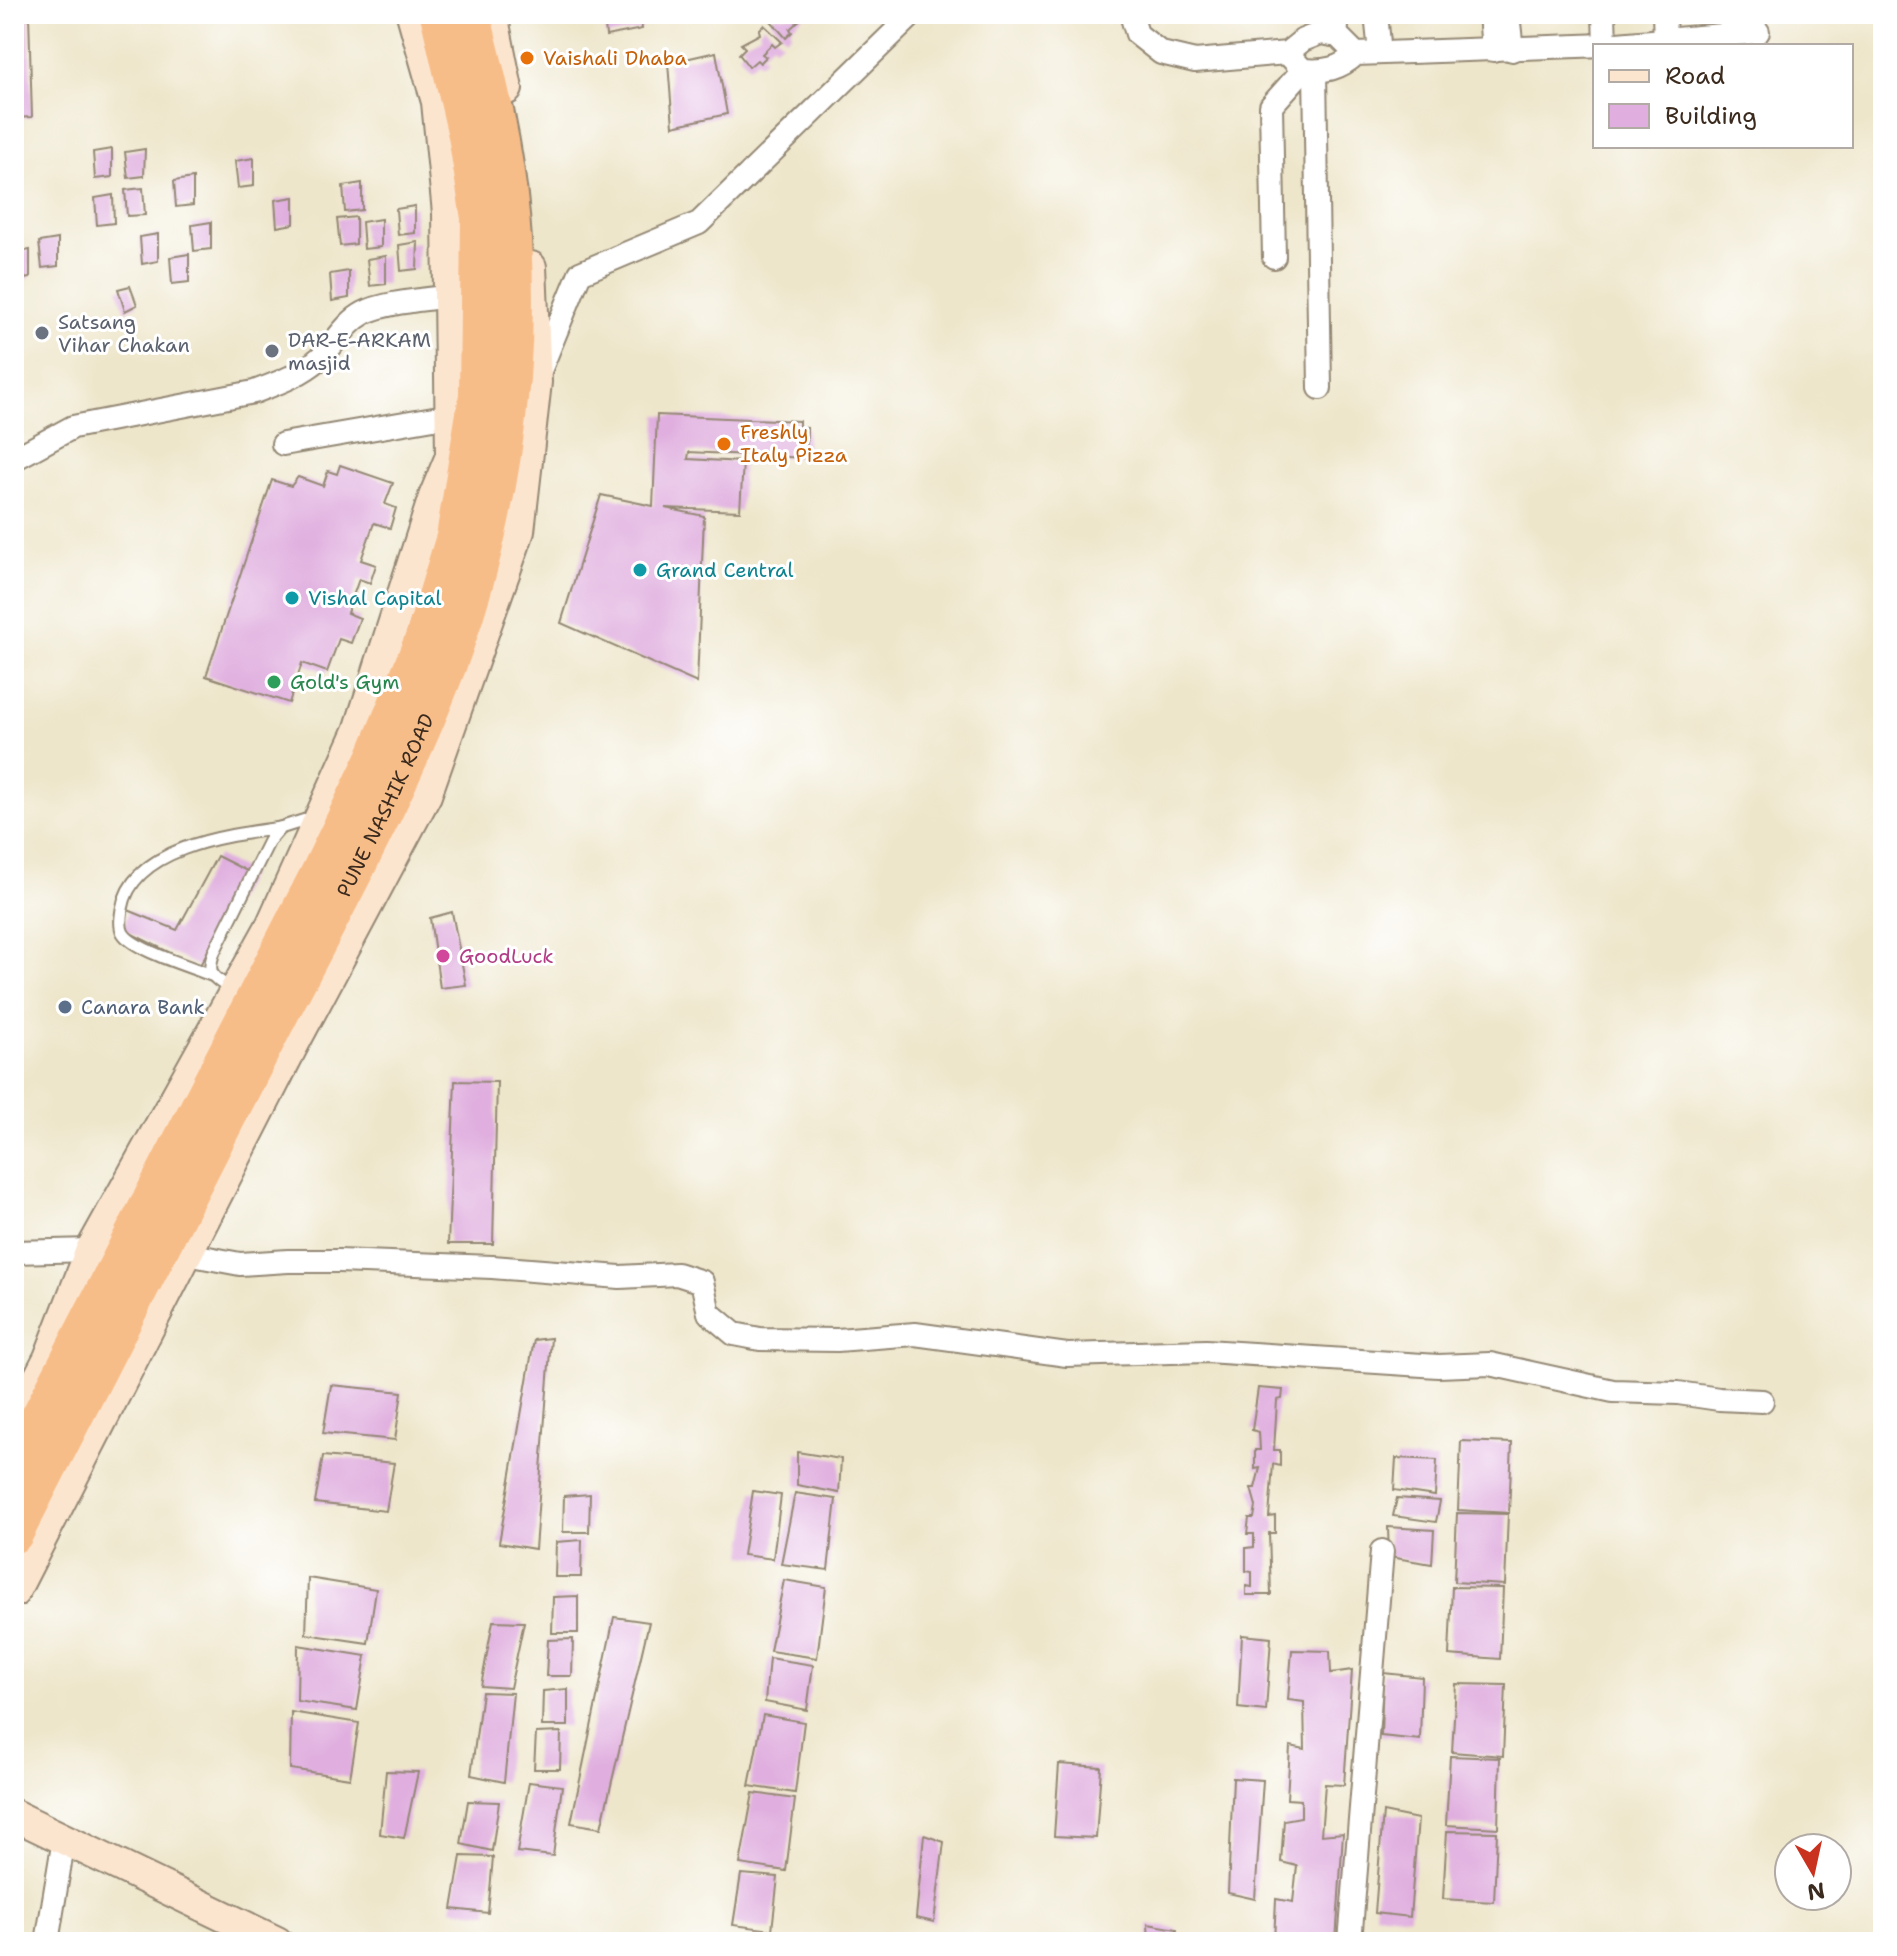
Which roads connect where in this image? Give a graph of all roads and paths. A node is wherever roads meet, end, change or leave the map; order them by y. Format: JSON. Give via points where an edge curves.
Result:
{"nodes":[{"id":1,"x":412,"y":14,"type":"edge"},
{"id":2,"x":439,"y":14,"type":"edge"},
{"id":3,"x":471,"y":14,"type":"edge"},
{"id":4,"x":492,"y":14,"type":"edge"},
{"id":5,"x":913,"y":14,"type":"edge"},
{"id":6,"x":1131,"y":14,"type":"edge"},
{"id":7,"x":1376,"y":14,"type":"edge"},
{"id":8,"x":1490,"y":14,"type":"edge"},
{"id":9,"x":1508,"y":14,"type":"edge"},
{"id":10,"x":1604,"y":14,"type":"edge"},
{"id":11,"x":1664,"y":14,"type":"edge"},
{"id":12,"x":1334,"y":25,"type":"edge"},
{"id":13,"x":1758,"y":32,"type":"dead end"},
{"id":14,"x":1665,"y":41,"type":"junction"},
{"id":15,"x":1605,"y":44,"type":"edge"},
{"id":16,"x":1620,"y":44,"type":"edge"},
{"id":17,"x":1593,"y":46,"type":"edge"},
{"id":18,"x":1502,"y":50,"type":"junction"},
{"id":19,"x":1287,"y":53,"type":"junction"},
{"id":20,"x":1380,"y":53,"type":"junction"},
{"id":21,"x":1356,"y":54,"type":"junction"},
{"id":22,"x":1309,"y":70,"type":"junction"},
{"id":23,"x":1274,"y":257,"type":"dead end"},
{"id":24,"x":449,"y":296,"type":"junction"},
{"id":25,"x":536,"y":382,"type":"junction"},
{"id":26,"x":1320,"y":388,"type":"dead end"},
{"id":27,"x":451,"y":415,"type":"junction"},
{"id":28,"x":283,"y":444,"type":"dead end"},
{"id":29,"x":14,"y":459,"type":"edge"},
{"id":30,"x":320,"y":815,"type":"junction"},
{"id":31,"x":280,"y":828,"type":"junction"},
{"id":32,"x":224,"y":983,"type":"junction"},
{"id":33,"x":91,"y":1250,"type":"junction"},
{"id":34,"x":14,"y":1252,"type":"edge"},
{"id":35,"x":187,"y":1254,"type":"junction"},
{"id":36,"x":1762,"y":1401,"type":"dead end"},
{"id":37,"x":14,"y":1425,"type":"edge"},
{"id":38,"x":14,"y":1467,"type":"edge"},
{"id":39,"x":14,"y":1534,"type":"edge"},
{"id":40,"x":1382,"y":1551,"type":"dead end"},
{"id":41,"x":14,"y":1592,"type":"edge"},
{"id":42,"x":14,"y":1815,"type":"edge"},
{"id":43,"x":64,"y":1839,"type":"junction"},
{"id":44,"x":47,"y":1942,"type":"edge"},
{"id":45,"x":277,"y":1942,"type":"edge"},
{"id":46,"x":1350,"y":1942,"type":"edge"}],
"edges":[{"from":1,"to":24,"type":"street","via":[[437,102],[448,213]]},
{"from":2,"to":38,"type":"highway","name":"PUNE NASHIK ROAD","via":[[480,218],[478,395],[455,537],[424,639],[368,772]]},
{"from":3,"to":39,"type":"highway","name":"PUNE NASHIK ROAD","via":[[500,143],[514,305],[495,497],[476,574],[437,692],[361,857]]},
{"from":4,"to":25,"type":"street","via":[[529,210]]},
{"from":5,"to":25,"type":"street","via":[[699,223],[580,273]]},
{"from":6,"to":19,"type":"street","via":[[1137,34],[1161,53],[1195,61]]},
{"from":7,"to":20,"type":"street"},
{"from":8,"to":18,"type":"street"},
{"from":9,"to":18,"type":"street"},
{"from":10,"to":15,"type":"street"},
{"from":11,"to":14,"type":"street"},
{"from":12,"to":19,"type":"street"},
{"from":12,"to":21,"type":"street"},
{"from":13,"to":14,"type":"street"},
{"from":14,"to":16,"type":"street"},
{"from":17,"to":18,"type":"street"},
{"from":18,"to":20,"type":"street"},
{"from":19,"to":22,"type":"street"},
{"from":20,"to":21,"type":"street"},
{"from":21,"to":22,"type":"street","via":[[1346,64]]},
{"from":22,"to":23,"type":"street","via":[[1271,106]]},
{"from":22,"to":26,"type":"street"},
{"from":24,"to":27,"type":"street"},
{"from":24,"to":29,"type":"street","via":[[363,314],[300,373],[254,392],[73,427]]},
{"from":25,"to":35,"type":"street","via":[[519,531],[426,795]]},
{"from":27,"to":28,"type":"street"},
{"from":27,"to":30,"type":"street","via":[[451,456],[359,731]]},
{"from":30,"to":31,"type":"lane"},
{"from":30,"to":32,"type":"street","via":[[271,926]]},
{"from":31,"to":32,"type":"lane","via":[[214,952],[209,967]]},
{"from":31,"to":32,"type":"lane","via":[[167,855],[132,882],[124,895],[123,933],[138,945]]},
{"from":32,"to":33,"type":"street"},
{"from":33,"to":34,"type":"street"},
{"from":33,"to":37,"type":"street","via":[[49,1358]]},
{"from":35,"to":36,"type":"street","via":[[240,1264],[339,1261],[620,1277],[677,1274],[702,1282],[709,1313],[734,1334],[760,1339],[915,1334],[1067,1355],[1206,1351],[1438,1366],[1490,1364],[1613,1391]]},
{"from":35,"to":41,"type":"street"},
{"from":40,"to":46,"type":"street"},
{"from":42,"to":43,"type":"street"},
{"from":43,"to":44,"type":"street"},
{"from":43,"to":45,"type":"street"}]}
